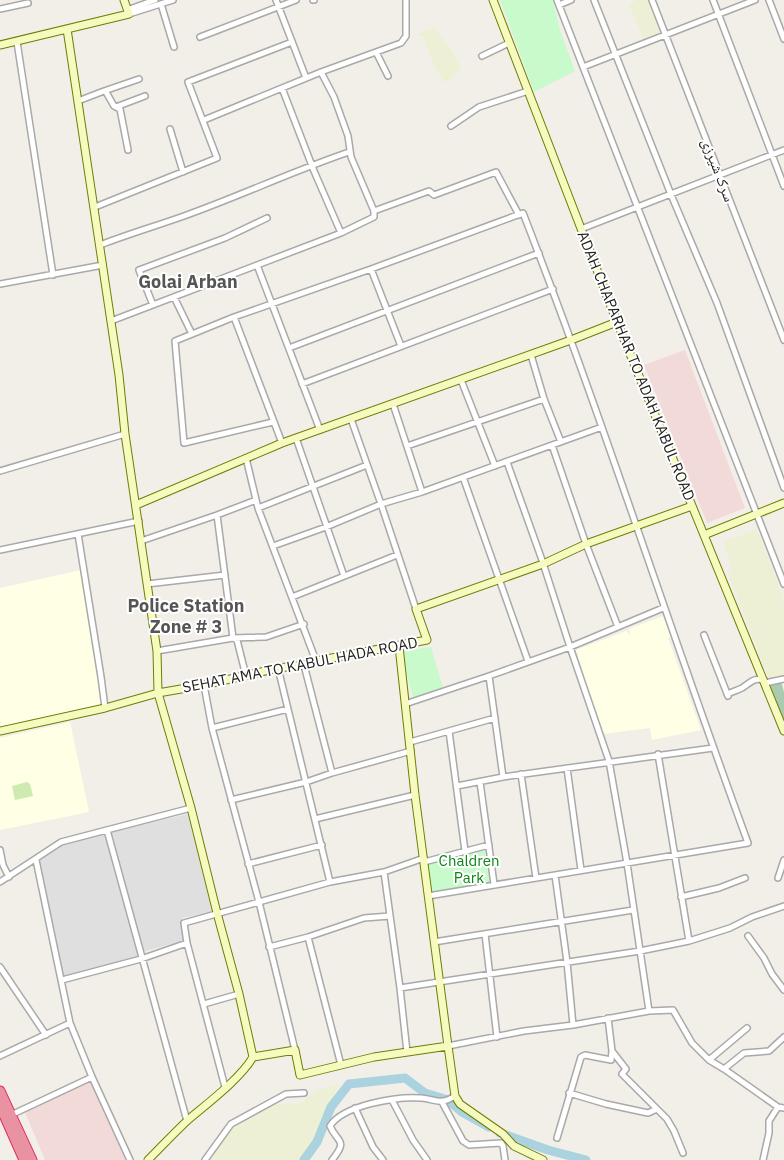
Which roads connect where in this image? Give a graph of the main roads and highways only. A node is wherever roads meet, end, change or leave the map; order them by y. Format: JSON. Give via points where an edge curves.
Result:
{"nodes":[{"id":1,"x":124,"y":0,"type":"edge"},
{"id":2,"x":493,"y":0,"type":"edge"},
{"id":3,"x":67,"y":29,"type":"junction"},
{"id":4,"x":0,"y":45,"type":"edge"},
{"id":5,"x":618,"y":322,"type":"junction"},
{"id":6,"x":784,"y":503,"type":"edge"},
{"id":7,"x":136,"y":505,"type":"junction"},
{"id":8,"x":692,"y":506,"type":"junction"},
{"id":9,"x":704,"y":534,"type":"junction"},
{"id":10,"x":399,"y":646,"type":"junction"},
{"id":11,"x":158,"y":693,"type":"junction"},
{"id":12,"x":0,"y":731,"type":"edge"},
{"id":13,"x":784,"y":731,"type":"edge"},
{"id":14,"x":448,"y":1046,"type":"junction"},
{"id":15,"x":252,"y":1057,"type":"junction"},
{"id":16,"x":0,"y":1091,"type":"edge"},
{"id":17,"x":0,"y":1106,"type":"edge"},
{"id":18,"x":535,"y":1159,"type":"edge"},
{"id":19,"x":24,"y":1160,"type":"edge"},
{"id":20,"x":32,"y":1160,"type":"edge"},
{"id":21,"x":148,"y":1160,"type":"edge"},
{"id":22,"x":543,"y":1160,"type":"edge"}],
"edges":[{"from":1,"to":3,"type":"main road","via":[[128,12]]},
{"from":2,"to":5,"type":"main road","name":"ADAH CHAPARHAR TO ADAH KABUL ROAD"},
{"from":3,"to":4,"type":"main road"},
{"from":3,"to":7,"type":"main road"},
{"from":5,"to":7,"type":"main road","via":[[282,443]]},
{"from":5,"to":8,"type":"main road","name":"ADAH CHAPARHAR TO ADAH KABUL ROAD"},
{"from":6,"to":9,"type":"main road"},
{"from":7,"to":11,"type":"main road","via":[[156,651]]},
{"from":8,"to":9,"type":"main road","name":"ADAH CHAPARHAR TO ADAH KABUL ROAD"},
{"from":8,"to":10,"type":"main road","name":"SEHAT AMA TO KABUL HADA ROAD","via":[[586,544],[544,564],[416,609],[427,640]]},
{"from":9,"to":13,"type":"main road","name":"ADAH CHAPARHAR TO ADAH KABUL ROAD"},
{"from":10,"to":11,"type":"main road","name":"SEHAT AMA TO KABUL HADA ROAD"},
{"from":10,"to":14,"type":"main road"},
{"from":11,"to":12,"type":"main road","name":"SEHAT AMA TO KABUL HADA ROAD"},
{"from":11,"to":15,"type":"main road","via":[[191,808]]},
{"from":14,"to":15,"type":"main road","via":[[300,1075],[295,1050]]},
{"from":14,"to":18,"type":"main road","via":[[454,1096],[460,1104]]},
{"from":15,"to":21,"type":"main road","via":[[249,1064]]},
{"from":16,"to":20,"type":"highway"},
{"from":17,"to":19,"type":"highway"},
{"from":18,"to":22,"type":"main road"}]}
